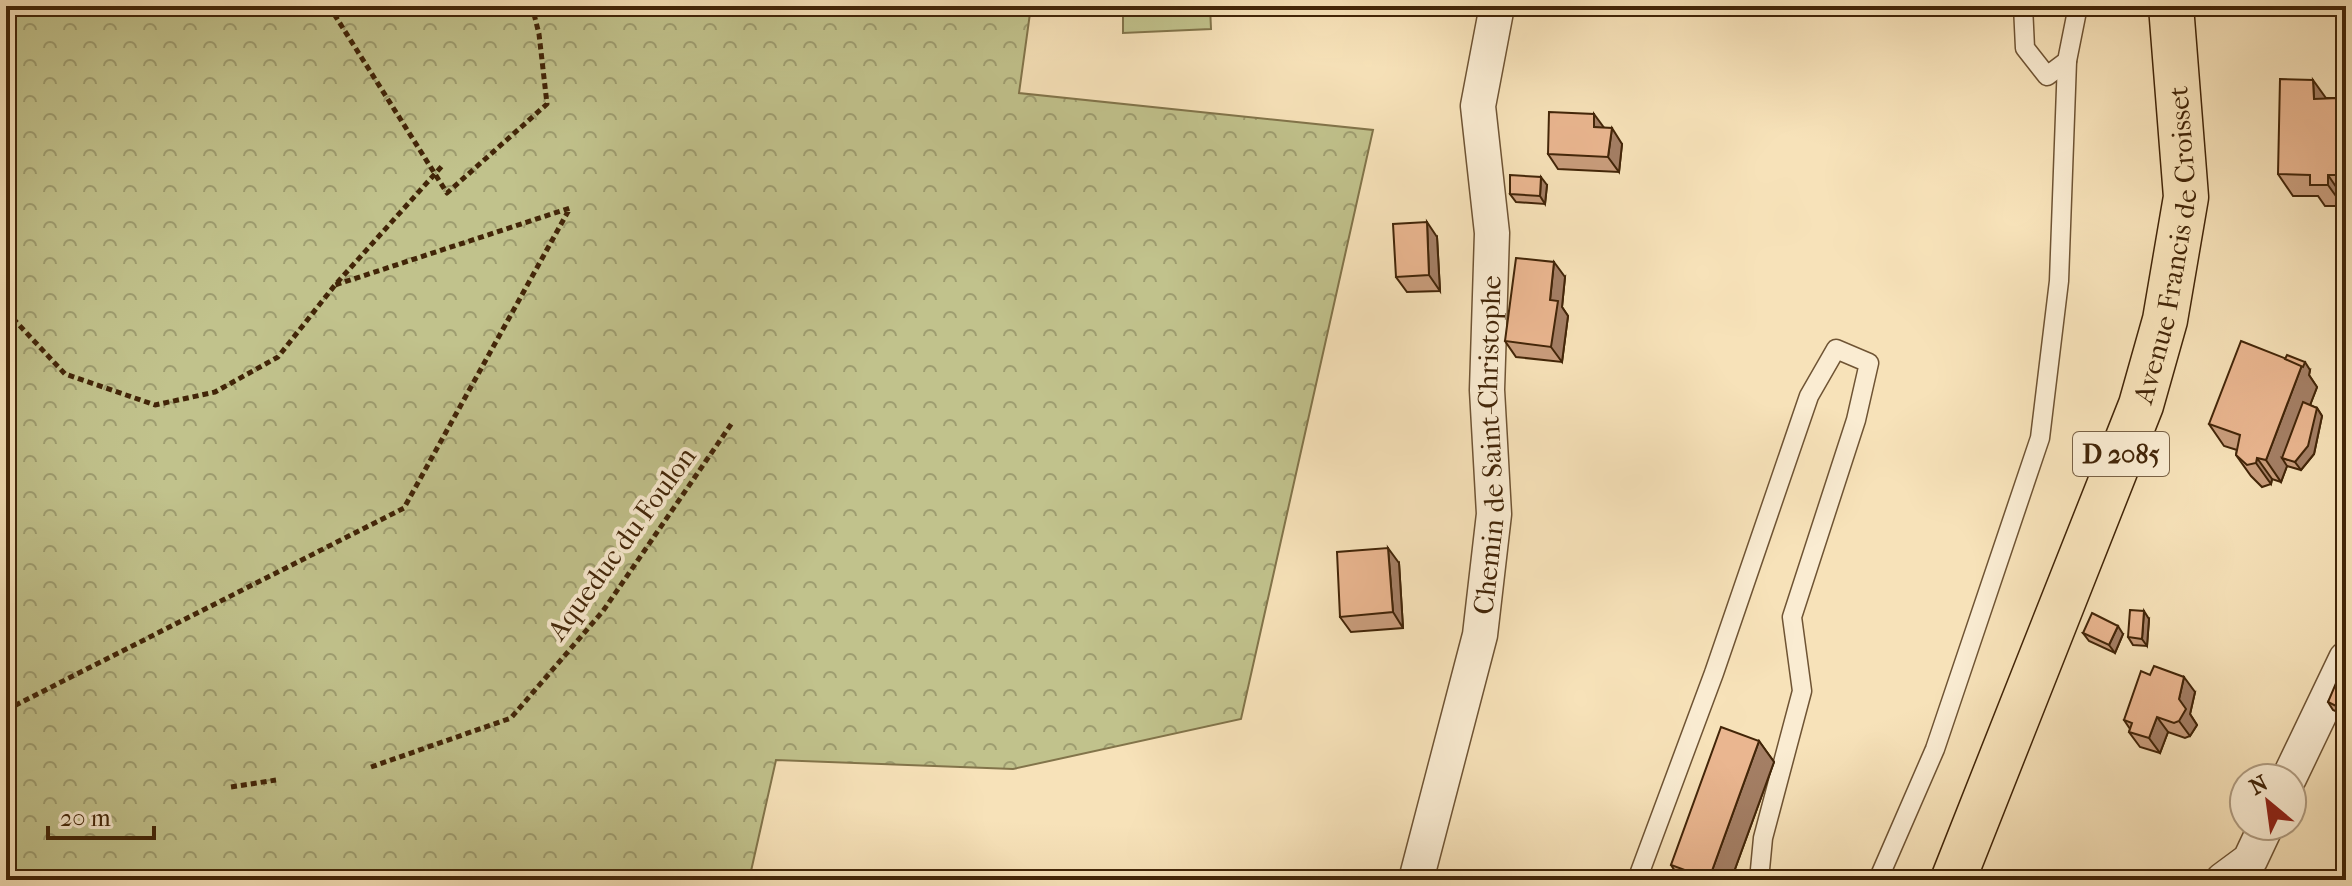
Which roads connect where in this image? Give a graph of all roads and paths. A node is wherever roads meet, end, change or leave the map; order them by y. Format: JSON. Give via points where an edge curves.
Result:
{"nodes":[{"id":1,"x":329,"y":6,"type":"edge"},
{"id":2,"x":532,"y":6,"type":"edge"},
{"id":3,"x":792,"y":6,"type":"edge"},
{"id":4,"x":805,"y":6,"type":"edge"},
{"id":5,"x":1497,"y":6,"type":"edge"},
{"id":6,"x":2023,"y":6,"type":"edge"},
{"id":7,"x":2078,"y":6,"type":"edge"},
{"id":8,"x":2171,"y":6,"type":"edge"},
{"id":9,"x":2067,"y":61,"type":"junction"},
{"id":10,"x":442,"y":166,"type":"dead end"},
{"id":11,"x":435,"y":174,"type":"junction"},
{"id":12,"x":335,"y":285,"type":"junction"},
{"id":13,"x":6,"y":311,"type":"edge"},
{"id":14,"x":732,"y":423,"type":"dead end"},
{"id":15,"x":2346,"y":659,"type":"edge"},
{"id":16,"x":6,"y":710,"type":"edge"},
{"id":17,"x":2297,"y":762,"type":"edge"},
{"id":18,"x":371,"y":767,"type":"dead end"},
{"id":19,"x":276,"y":780,"type":"dead end"},
{"id":20,"x":231,"y":787,"type":"dead end"},
{"id":21,"x":2258,"y":842,"type":"edge"},
{"id":22,"x":1416,"y":880,"type":"edge"},
{"id":23,"x":1637,"y":880,"type":"edge"},
{"id":24,"x":1759,"y":880,"type":"edge"},
{"id":25,"x":1878,"y":880,"type":"edge"},
{"id":26,"x":1953,"y":880,"type":"edge"},
{"id":27,"x":2223,"y":880,"type":"edge"}],
"edges":[{"from":1,"to":11,"type":"path"},
{"from":2,"to":11,"type":"path","via":[[547,104],[447,193]]},
{"from":3,"to":4,"type":"path"},
{"from":5,"to":22,"type":"street","name":"Chemin de Saint-Christophe","via":[[1478,106],[1492,233],[1487,390],[1494,514],[1480,635]]},
{"from":6,"to":9,"type":"lane","via":[[2025,48],[2047,76]]},
{"from":7,"to":9,"type":"lane"},
{"from":8,"to":26,"type":"main road","name":"Avenue Francis de Croisset","number":"D 2085","via":[[2186,197],[2165,320],[2141,405]]},
{"from":9,"to":25,"type":"lane","via":[[2059,281],[2040,438],[1935,749]]},
{"from":10,"to":11,"type":"path"},
{"from":11,"to":12,"type":"path"},
{"from":12,"to":13,"type":"path","via":[[278,357],[215,392],[155,405],[65,374]]},
{"from":12,"to":16,"type":"path","via":[[570,208],[404,508]]},
{"from":14,"to":18,"type":"path","name":"Aqueduc du Foulon","via":[[603,611],[511,718]]},
{"from":15,"to":17,"type":"street"},
{"from":19,"to":20,"type":"path"},
{"from":21,"to":27,"type":"street","via":[[2250,860]]},
{"from":23,"to":24,"type":"lane","via":[[1809,396],[1836,349],[1869,363],[1856,420],[1792,617],[1802,691],[1763,838]]}]}
